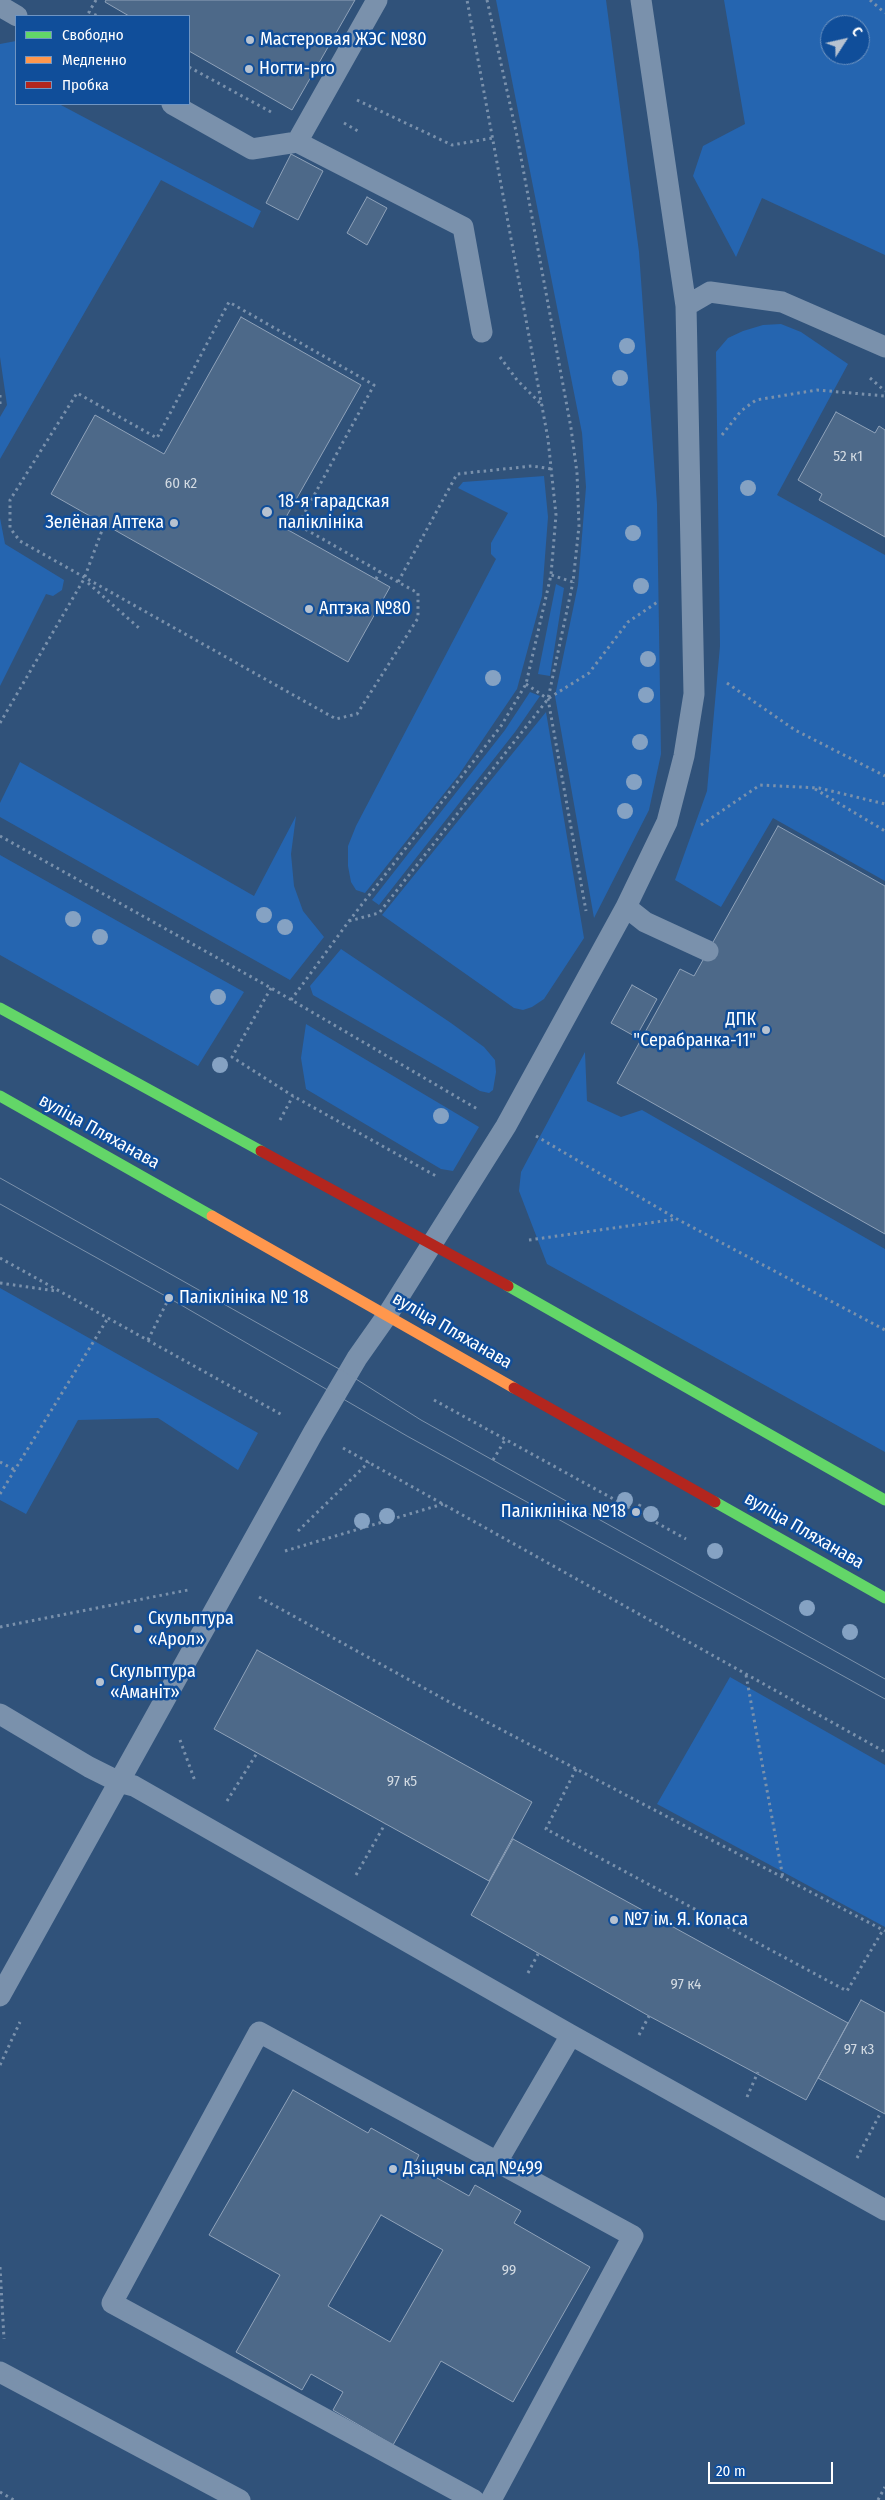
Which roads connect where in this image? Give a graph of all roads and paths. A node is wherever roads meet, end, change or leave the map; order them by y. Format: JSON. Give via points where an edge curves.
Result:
{"nodes":[{"id":1,"x":96,"y":0,"type":"edge"},
{"id":2,"x":377,"y":0,"type":"edge"},
{"id":3,"x":466,"y":0,"type":"edge"},
{"id":4,"x":487,"y":0,"type":"edge"},
{"id":5,"x":641,"y":0,"type":"edge"},
{"id":6,"x":870,"y":0,"type":"edge"},
{"id":7,"x":0,"y":6,"type":"edge"},
{"id":8,"x":885,"y":13,"type":"edge"},
{"id":9,"x":16,"y":15,"type":"edge"},
{"id":10,"x":96,"y":15,"type":"edge"},
{"id":11,"x":190,"y":67,"type":"edge"},
{"id":12,"x":330,"y":86,"type":"junction"},
{"id":13,"x":174,"y":105,"type":"edge"},
{"id":14,"x":276,"y":115,"type":"dead end"},
{"id":15,"x":493,"y":138,"type":"junction"},
{"id":16,"x":297,"y":142,"type":"junction"},
{"id":17,"x":686,"y":306,"type":"junction"},
{"id":18,"x":482,"y":332,"type":"joint"},
{"id":19,"x":885,"y":347,"type":"edge"},
{"id":20,"x":0,"y":395,"type":"edge"},
{"id":21,"x":885,"y":396,"type":"edge"},
{"id":22,"x":0,"y":405,"type":"edge"},
{"id":23,"x":543,"y":406,"type":"junction"},
{"id":24,"x":717,"y":442,"type":"dead end"},
{"id":25,"x":552,"y":469,"type":"junction"},
{"id":26,"x":104,"y":524,"type":"dead end"},
{"id":27,"x":380,"y":572,"type":"junction"},
{"id":28,"x":551,"y":575,"type":"junction"},
{"id":29,"x":693,"y":577,"type":"junction"},
{"id":30,"x":84,"y":579,"type":"junction"},
{"id":31,"x":376,"y":579,"type":"dead end"},
{"id":32,"x":398,"y":582,"type":"junction"},
{"id":33,"x":573,"y":582,"type":"junction"},
{"id":34,"x":139,"y":628,"type":"dead end"},
{"id":35,"x":719,"y":678,"type":"dead end"},
{"id":36,"x":526,"y":684,"type":"junction"},
{"id":37,"x":548,"y":699,"type":"junction"},
{"id":38,"x":0,"y":723,"type":"edge"},
{"id":39,"x":885,"y":776,"type":"edge"},
{"id":40,"x":813,"y":788,"type":"junction"},
{"id":41,"x":885,"y":804,"type":"edge"},
{"id":42,"x":698,"y":828,"type":"dead end"},
{"id":43,"x":885,"y":831,"type":"edge"},
{"id":44,"x":0,"y":836,"type":"edge"},
{"id":45,"x":626,"y":907,"type":"junction"},
{"id":46,"x":349,"y":921,"type":"junction"},
{"id":47,"x":708,"y":951,"type":"dead end"},
{"id":48,"x":595,"y":961,"type":"junction"},
{"id":49,"x":271,"y":988,"type":"junction"},
{"id":50,"x":291,"y":1000,"type":"junction"},
{"id":51,"x":0,"y":1008,"type":"edge"},
{"id":52,"x":0,"y":1096,"type":"edge"},
{"id":53,"x":506,"y":1126,"type":"junction"},
{"id":54,"x":436,"y":1176,"type":"dead end"},
{"id":55,"x":677,"y":1219,"type":"junction"},
{"id":56,"x":529,"y":1240,"type":"dead end"},
{"id":57,"x":432,"y":1244,"type":"junction"},
{"id":58,"x":0,"y":1258,"type":"edge"},
{"id":59,"x":0,"y":1283,"type":"edge"},
{"id":60,"x":59,"y":1291,"type":"junction"},
{"id":61,"x":169,"y":1298,"type":"dead end"},
{"id":62,"x":388,"y":1314,"type":"junction"},
{"id":63,"x":108,"y":1318,"type":"junction"},
{"id":64,"x":885,"y":1330,"type":"edge"},
{"id":65,"x":148,"y":1340,"type":"junction"},
{"id":66,"x":434,"y":1400,"type":"dead end"},
{"id":67,"x":285,"y":1417,"type":"junction"},
{"id":68,"x":292,"y":1420,"type":"dead end"},
{"id":69,"x":281,"y":1425,"type":"dead end"},
{"id":70,"x":505,"y":1440,"type":"junction"},
{"id":71,"x":335,"y":1444,"type":"dead end"},
{"id":72,"x":494,"y":1460,"type":"dead end"},
{"id":73,"x":0,"y":1462,"type":"edge"},
{"id":74,"x":369,"y":1462,"type":"junction"},
{"id":75,"x":15,"y":1470,"type":"junction"},
{"id":76,"x":0,"y":1494,"type":"edge"},
{"id":77,"x":885,"y":1500,"type":"edge"},
{"id":78,"x":443,"y":1504,"type":"junction"},
{"id":79,"x":295,"y":1535,"type":"dead end"},
{"id":80,"x":686,"y":1539,"type":"dead end"},
{"id":81,"x":284,"y":1552,"type":"dead end"},
{"id":82,"x":191,"y":1590,"type":"dead end"},
{"id":83,"x":256,"y":1595,"type":"dead end"},
{"id":84,"x":885,"y":1598,"type":"edge"},
{"id":85,"x":0,"y":1627,"type":"edge"},
{"id":86,"x":746,"y":1674,"type":"junction"},
{"id":87,"x":0,"y":1714,"type":"edge"},
{"id":88,"x":257,"y":1752,"type":"dead end"},
{"id":89,"x":885,"y":1752,"type":"edge"},
{"id":90,"x":576,"y":1769,"type":"junction"},
{"id":91,"x":119,"y":1782,"type":"junction"},
{"id":92,"x":225,"y":1804,"type":"dead end"},
{"id":93,"x":386,"y":1824,"type":"dead end"},
{"id":94,"x":355,"y":1878,"type":"dead end"},
{"id":95,"x":783,"y":1878,"type":"junction"},
{"id":96,"x":884,"y":1931,"type":"edge"},
{"id":97,"x":0,"y":1996,"type":"edge"},
{"id":98,"x":571,"y":2035,"type":"junction"},
{"id":99,"x":758,"y":2072,"type":"dead end"},
{"id":100,"x":743,"y":2104,"type":"dead end"},
{"id":101,"x":881,"y":2112,"type":"dead end"},
{"id":102,"x":497,"y":2162,"type":"junction"},
{"id":103,"x":853,"y":2164,"type":"dead end"},
{"id":104,"x":885,"y":2210,"type":"edge"},
{"id":105,"x":0,"y":2267,"type":"edge"},
{"id":106,"x":3,"y":2374,"type":"edge"},
{"id":107,"x":885,"y":2487,"type":"edge"},
{"id":108,"x":0,"y":2492,"type":"edge"},
{"id":109,"x":14,"y":2500,"type":"edge"},
{"id":110,"x":240,"y":2500,"type":"edge"},
{"id":111,"x":474,"y":2500,"type":"edge"},
{"id":112,"x":491,"y":2500,"type":"edge"},
{"id":113,"x":878,"y":2500,"type":"edge"}],
"edges":[{"from":1,"to":10,"type":"path","via":[[90,12]]},
{"from":2,"to":12,"type":"lane"},
{"from":3,"to":15,"type":"path"},
{"from":4,"to":33,"type":"path","via":[[517,136],[571,428],[579,526]]},
{"from":5,"to":17,"type":"lane"},
{"from":6,"to":8,"type":"path"},
{"from":7,"to":9,"type":"lane"},
{"from":11,"to":14,"type":"path"},
{"from":12,"to":15,"type":"path","via":[[452,145]]},
{"from":12,"to":16,"type":"lane"},
{"from":13,"to":16,"type":"lane","via":[[252,149]]},
{"from":15,"to":23,"type":"path"},
{"from":16,"to":18,"type":"lane","via":[[463,227]]},
{"from":17,"to":19,"type":"lane","via":[[710,292],[782,302]]},
{"from":17,"to":29,"type":"lane"},
{"from":18,"to":23,"type":"path","via":[[517,380]]},
{"from":20,"to":22,"type":"path"},
{"from":21,"to":24,"type":"path","via":[[817,390],[756,400],[741,411]]},
{"from":23,"to":25,"type":"path"},
{"from":25,"to":28,"type":"path","via":[[556,515]]},
{"from":25,"to":32,"type":"path","via":[[532,466],[457,474]]},
{"from":26,"to":30,"type":"path"},
{"from":27,"to":30,"type":"path","via":[[298,524],[374,385],[229,302],[157,438],[76,393],[10,500],[10,528],[20,541]]},
{"from":27,"to":31,"type":"path"},
{"from":27,"to":32,"type":"path"},
{"from":28,"to":33,"type":"path"},
{"from":28,"to":36,"type":"path"},
{"from":29,"to":37,"type":"path","via":[[628,622],[589,673]]},
{"from":29,"to":45,"type":"lane","via":[[694,694],[684,756],[667,822]]},
{"from":30,"to":32,"type":"path","via":[[336,719],[357,714],[418,618],[418,593]]},
{"from":30,"to":34,"type":"path"},
{"from":30,"to":38,"type":"path"},
{"from":33,"to":37,"type":"path"},
{"from":35,"to":39,"type":"path","via":[[795,730]]},
{"from":36,"to":37,"type":"path"},
{"from":36,"to":46,"type":"path","via":[[501,726]]},
{"from":37,"to":46,"type":"path","via":[[379,912]]},
{"from":37,"to":48,"type":"path"},
{"from":40,"to":41,"type":"path"},
{"from":40,"to":42,"type":"path","via":[[760,785]]},
{"from":40,"to":43,"type":"path"},
{"from":44,"to":49,"type":"path"},
{"from":45,"to":47,"type":"lane","via":[[645,922]]},
{"from":45,"to":48,"type":"lane"},
{"from":46,"to":50,"type":"path"},
{"from":48,"to":53,"type":"lane"},
{"from":49,"to":50,"type":"path"},
{"from":49,"to":54,"type":"path","via":[[232,1057],[293,1096]]},
{"from":50,"to":53,"type":"path"},
{"from":51,"to":57,"type":"main road"},
{"from":52,"to":62,"type":"main road","name":"вуліца Пляханава"},
{"from":53,"to":55,"type":"path","via":[[529,1132]]},
{"from":53,"to":57,"type":"lane"},
{"from":55,"to":56,"type":"path"},
{"from":55,"to":64,"type":"path"},
{"from":57,"to":62,"type":"lane"},
{"from":57,"to":77,"type":"main road"},
{"from":58,"to":60,"type":"path"},
{"from":59,"to":60,"type":"path"},
{"from":60,"to":63,"type":"path"},
{"from":61,"to":65,"type":"path"},
{"from":62,"to":84,"type":"main road","name":"вуліца Пляханава"},
{"from":62,"to":91,"type":"lane","via":[[357,1358],[313,1433]]},
{"from":63,"to":65,"type":"path"},
{"from":63,"to":75,"type":"path"},
{"from":65,"to":67,"type":"path"},
{"from":66,"to":70,"type":"path"},
{"from":67,"to":68,"type":"path"},
{"from":67,"to":69,"type":"path"},
{"from":70,"to":72,"type":"path"},
{"from":70,"to":80,"type":"path"},
{"from":71,"to":74,"type":"path"},
{"from":73,"to":75,"type":"path"},
{"from":74,"to":78,"type":"path"},
{"from":74,"to":79,"type":"path"},
{"from":75,"to":76,"type":"path"},
{"from":78,"to":81,"type":"path"},
{"from":78,"to":86,"type":"path"},
{"from":82,"to":85,"type":"path"},
{"from":83,"to":90,"type":"path"},
{"from":86,"to":89,"type":"path"},
{"from":86,"to":95,"type":"path"},
{"from":87,"to":91,"type":"lane"},
{"from":88,"to":92,"type":"path"},
{"from":90,"to":95,"type":"path"},
{"from":90,"to":96,"type":"path","via":[[546,1829],[845,1990]]},
{"from":91,"to":97,"type":"lane"},
{"from":91,"to":98,"type":"lane","via":[[134,1786]]},
{"from":93,"to":94,"type":"path"},
{"from":95,"to":96,"type":"path"},
{"from":98,"to":102,"type":"lane"},
{"from":98,"to":104,"type":"lane"},
{"from":99,"to":100,"type":"path"},
{"from":101,"to":103,"type":"path"},
{"from":102,"to":111,"type":"lane","via":[[258,2032],[112,2303]]},
{"from":102,"to":112,"type":"lane","via":[[634,2236]]},
{"from":105,"to":106,"type":"path"},
{"from":106,"to":110,"type":"lane"},
{"from":107,"to":113,"type":"path"},
{"from":108,"to":109,"type":"path"}]}
